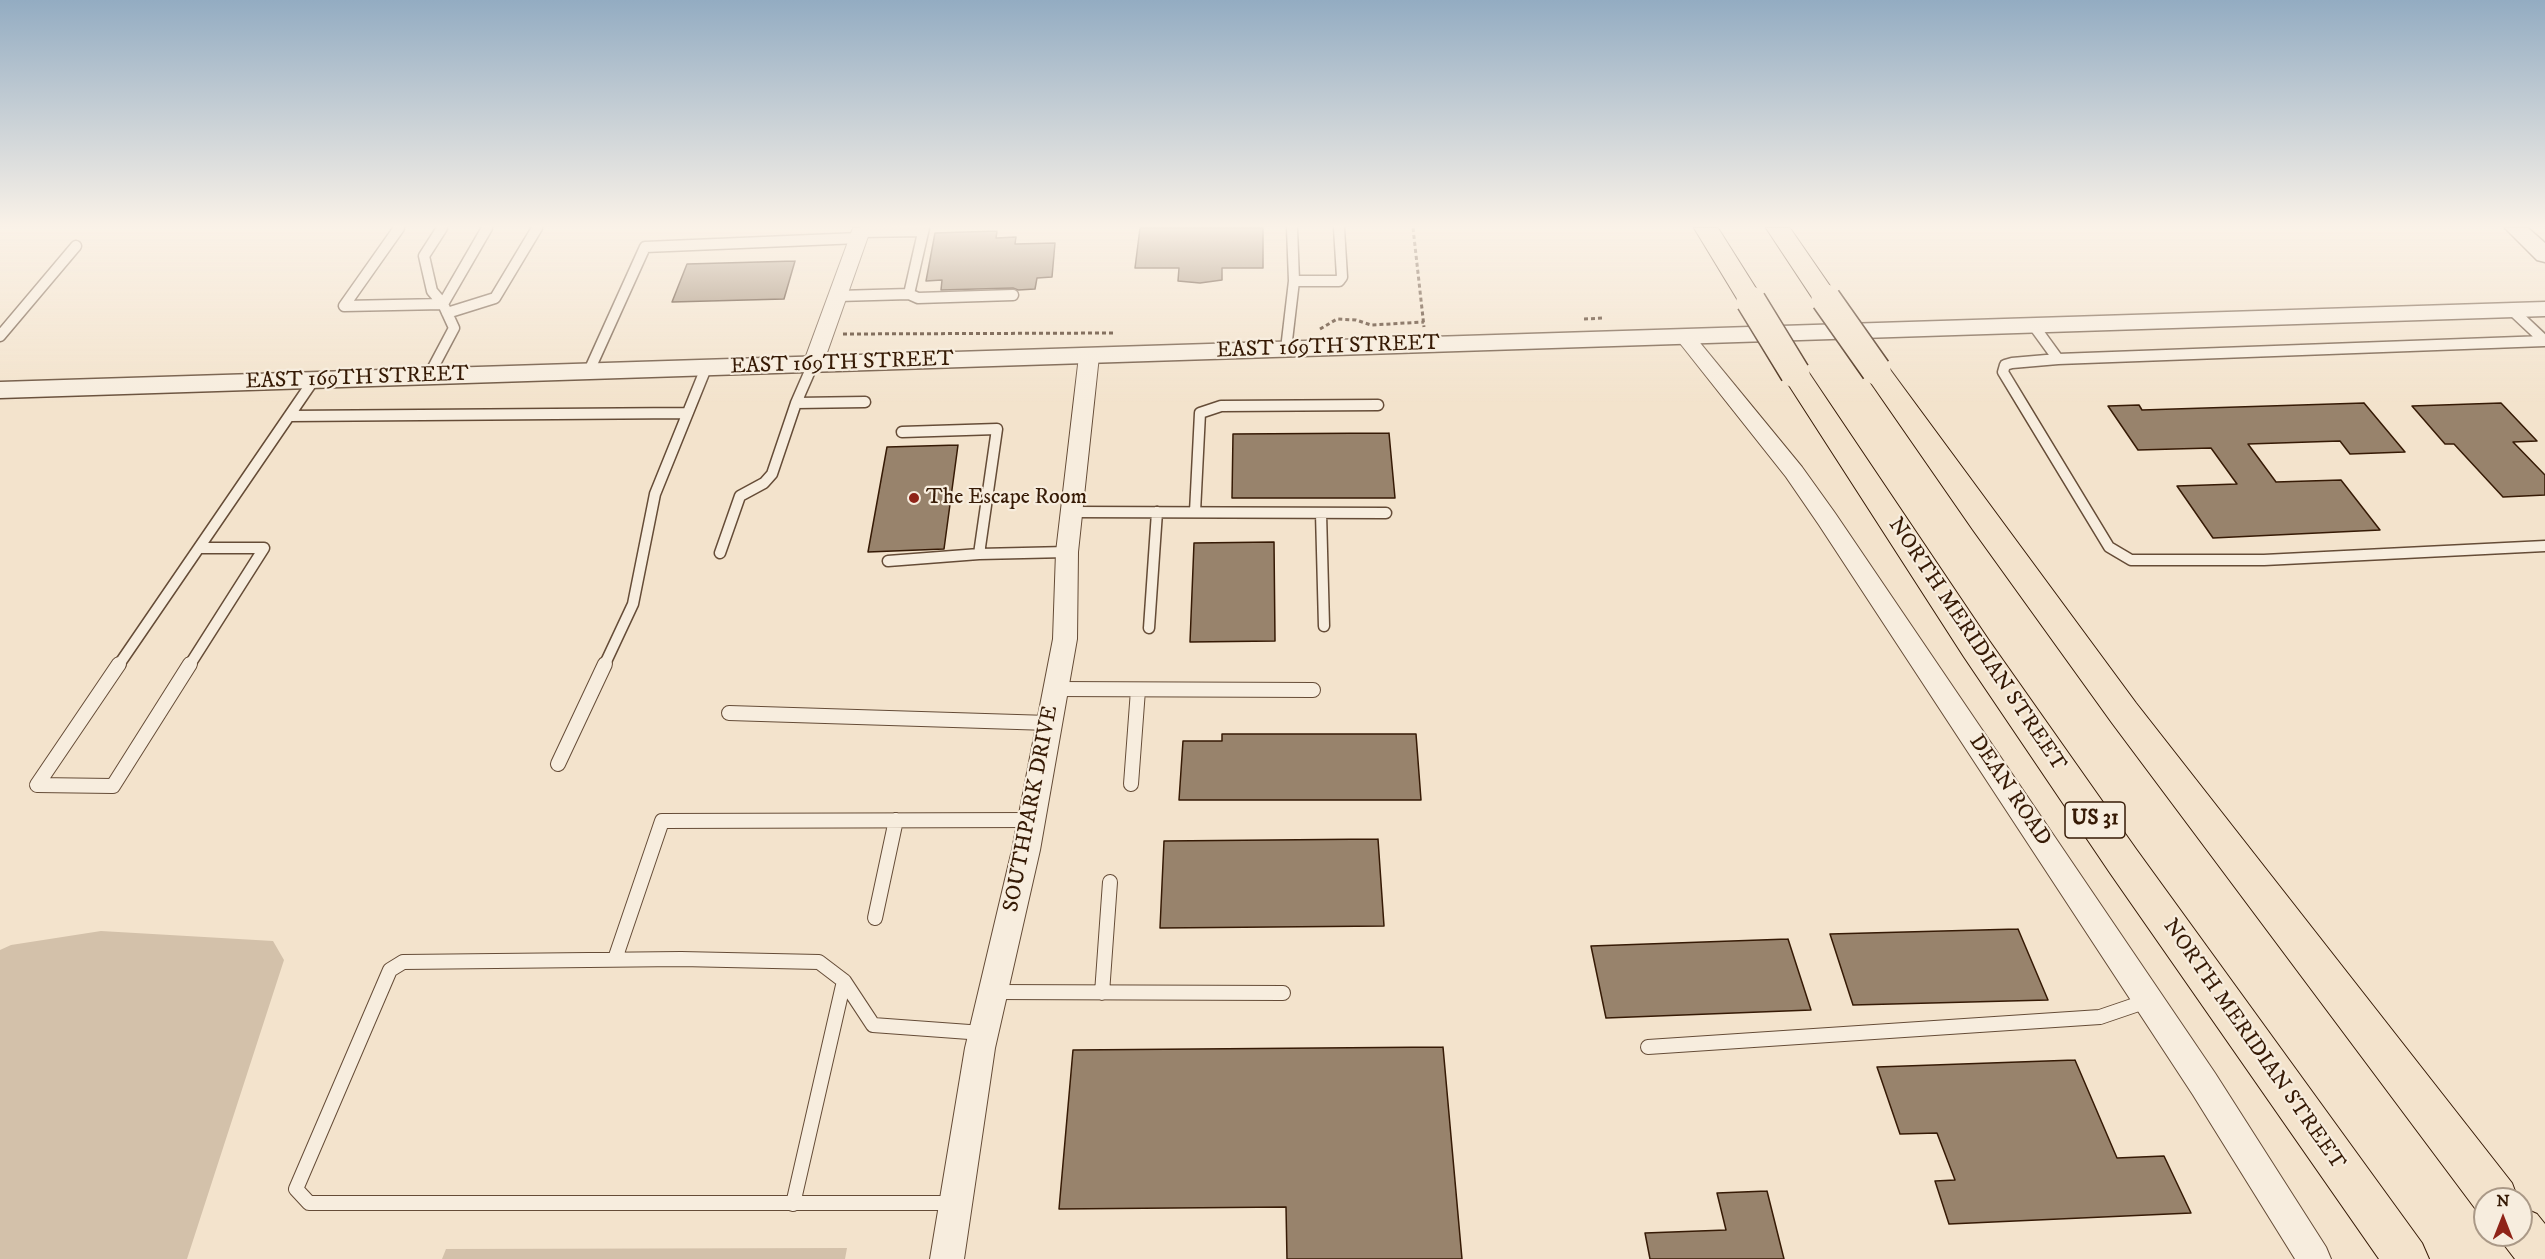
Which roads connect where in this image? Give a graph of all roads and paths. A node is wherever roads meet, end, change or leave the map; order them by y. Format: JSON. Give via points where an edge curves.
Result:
{"nodes":[{"id":1,"x":42,"y":287,"type":"edge"},
{"id":2,"x":358,"y":287,"type":"edge"},
{"id":3,"x":431,"y":287,"type":"edge"},
{"id":4,"x":456,"y":287,"type":"edge"},
{"id":5,"x":502,"y":287,"type":"edge"},
{"id":6,"x":627,"y":287,"type":"edge"},
{"id":7,"x":841,"y":287,"type":"edge"},
{"id":8,"x":911,"y":287,"type":"edge"},
{"id":9,"x":1293,"y":287,"type":"edge"},
{"id":10,"x":1419,"y":287,"type":"edge"},
{"id":11,"x":1742,"y":287,"type":"edge"},
{"id":12,"x":1818,"y":287,"type":"edge"},
{"id":13,"x":909,"y":294,"type":"junction"},
{"id":14,"x":1013,"y":295,"type":"dead end"},
{"id":15,"x":838,"y":296,"type":"junction"},
{"id":16,"x":445,"y":308,"type":"junction"},
{"id":17,"x":2545,"y":309,"type":"edge"},
{"id":18,"x":2512,"y":310,"type":"junction"},
{"id":19,"x":2034,"y":326,"type":"junction"},
{"id":20,"x":1115,"y":333,"type":"dead end"},
{"id":21,"x":824,"y":335,"type":"junction"},
{"id":22,"x":0,"y":336,"type":"edge"},
{"id":23,"x":1685,"y":337,"type":"junction"},
{"id":24,"x":2545,"y":341,"type":"edge"},
{"id":25,"x":1418,"y":345,"type":"junction"},
{"id":26,"x":1286,"y":349,"type":"junction"},
{"id":27,"x":1089,"y":356,"type":"junction"},
{"id":28,"x":2058,"y":359,"type":"junction"},
{"id":29,"x":813,"y":364,"type":"junction"},
{"id":30,"x":706,"y":368,"type":"junction"},
{"id":31,"x":589,"y":371,"type":"junction"},
{"id":32,"x":428,"y":376,"type":"junction"},
{"id":33,"x":313,"y":381,"type":"junction"},
{"id":34,"x":0,"y":390,"type":"edge"},
{"id":35,"x":865,"y":402,"type":"dead end"},
{"id":36,"x":796,"y":403,"type":"junction"},
{"id":37,"x":1378,"y":405,"type":"dead end"},
{"id":38,"x":687,"y":413,"type":"junction"},
{"id":39,"x":289,"y":416,"type":"junction"},
{"id":40,"x":902,"y":432,"type":"dead end"},
{"id":41,"x":1071,"y":512,"type":"junction"},
{"id":42,"x":1157,"y":512,"type":"junction"},
{"id":43,"x":1195,"y":512,"type":"junction"},
{"id":44,"x":1321,"y":513,"type":"junction"},
{"id":45,"x":1386,"y":513,"type":"dead end"},
{"id":46,"x":2545,"y":546,"type":"edge"},
{"id":47,"x":199,"y":548,"type":"junction"},
{"id":48,"x":1067,"y":552,"type":"junction"},
{"id":49,"x":720,"y":553,"type":"dead end"},
{"id":50,"x":979,"y":554,"type":"junction"},
{"id":51,"x":888,"y":561,"type":"dead end"},
{"id":52,"x":1324,"y":626,"type":"dead end"},
{"id":53,"x":1149,"y":628,"type":"dead end"},
{"id":54,"x":1055,"y":689,"type":"junction"},
{"id":55,"x":1138,"y":690,"type":"junction"},
{"id":56,"x":1313,"y":690,"type":"dead end"},
{"id":57,"x":729,"y":713,"type":"dead end"},
{"id":58,"x":1049,"y":723,"type":"junction"},
{"id":59,"x":558,"y":764,"type":"dead end"},
{"id":60,"x":1131,"y":784,"type":"dead end"},
{"id":61,"x":896,"y":820,"type":"junction"},
{"id":62,"x":1032,"y":820,"type":"junction"},
{"id":63,"x":1110,"y":882,"type":"dead end"},
{"id":64,"x":875,"y":918,"type":"dead end"},
{"id":65,"x":615,"y":959,"type":"junction"},
{"id":66,"x":844,"y":981,"type":"junction"},
{"id":67,"x":993,"y":992,"type":"junction"},
{"id":68,"x":1102,"y":993,"type":"junction"},
{"id":69,"x":1283,"y":993,"type":"dead end"},
{"id":70,"x":2148,"y":1000,"type":"junction"},
{"id":71,"x":984,"y":1033,"type":"junction"},
{"id":72,"x":1648,"y":1047,"type":"dead end"},
{"id":73,"x":2487,"y":1187,"type":"edge"},
{"id":74,"x":956,"y":1203,"type":"junction"},
{"id":75,"x":794,"y":1204,"type":"junction"},
{"id":76,"x":2533,"y":1245,"type":"edge"},
{"id":77,"x":947,"y":1259,"type":"edge"},
{"id":78,"x":2314,"y":1259,"type":"edge"},
{"id":79,"x":2406,"y":1259,"type":"edge"},
{"id":80,"x":2544,"y":1259,"type":"edge"}],
"edges":[{"from":1,"to":22,"type":"lane"},
{"from":2,"to":16,"type":"lane","via":[[344,306]]},
{"from":3,"to":16,"type":"lane"},
{"from":4,"to":16,"type":"lane"},
{"from":5,"to":16,"type":"lane","via":[[495,298]]},
{"from":6,"to":31,"type":"lane"},
{"from":7,"to":15,"type":"street"},
{"from":8,"to":13,"type":"lane"},
{"from":9,"to":26,"type":"lane"},
{"from":10,"to":25,"type":"path","via":[[1424,328]]},
{"from":11,"to":79,"type":"highway","name":"NORTH MERIDIAN STREET","number":"US 31","bridge":true,"via":[[1795,374],[1976,648]]},
{"from":12,"to":73,"type":"highway","bridge":true,"via":[[2124,713]]},
{"from":13,"to":14,"type":"lane"},
{"from":13,"to":15,"type":"lane"},
{"from":15,"to":21,"type":"street"},
{"from":16,"to":32,"type":"lane","via":[[454,328]]},
{"from":17,"to":18,"type":"street","name":"EAST 169TH STREET"},
{"from":18,"to":19,"type":"street","name":"EAST 169TH STREET"},
{"from":18,"to":24,"type":"lane"},
{"from":19,"to":23,"type":"street","name":"EAST 169TH STREET"},
{"from":19,"to":28,"type":"lane"},
{"from":20,"to":21,"type":"path"},
{"from":21,"to":29,"type":"street"},
{"from":23,"to":25,"type":"street","name":"EAST 169TH STREET"},
{"from":23,"to":70,"type":"street","name":"DEAN ROAD","via":[[1808,491]]},
{"from":24,"to":28,"type":"lane"},
{"from":25,"to":26,"type":"street","name":"EAST 169TH STREET"},
{"from":26,"to":27,"type":"street","name":"EAST 169TH STREET"},
{"from":27,"to":29,"type":"street","name":"EAST 169TH STREET"},
{"from":27,"to":41,"type":"street","name":"SOUTHPARK DRIVE"},
{"from":28,"to":46,"type":"lane","via":[[2012,363],[2003,372],[2109,547],[2131,560],[2264,560]]},
{"from":29,"to":30,"type":"street","name":"EAST 169TH STREET"},
{"from":29,"to":36,"type":"lane"},
{"from":30,"to":31,"type":"street","name":"EAST 169TH STREET"},
{"from":30,"to":38,"type":"lane"},
{"from":31,"to":32,"type":"street","name":"EAST 169TH STREET"},
{"from":32,"to":33,"type":"street","name":"EAST 169TH STREET"},
{"from":33,"to":34,"type":"street","name":"EAST 169TH STREET"},
{"from":33,"to":39,"type":"lane"},
{"from":35,"to":36,"type":"lane"},
{"from":36,"to":49,"type":"lane","via":[[772,474],[740,496]]},
{"from":37,"to":43,"type":"lane","via":[[1221,406],[1200,413]]},
{"from":38,"to":39,"type":"lane"},
{"from":38,"to":59,"type":"lane","via":[[655,494],[633,604]]},
{"from":39,"to":47,"type":"lane"},
{"from":40,"to":50,"type":"lane","via":[[997,429]]},
{"from":41,"to":42,"type":"lane"},
{"from":41,"to":48,"type":"street","name":"SOUTHPARK DRIVE"},
{"from":42,"to":43,"type":"lane"},
{"from":42,"to":53,"type":"lane"},
{"from":43,"to":44,"type":"lane"},
{"from":44,"to":45,"type":"lane"},
{"from":44,"to":52,"type":"lane"},
{"from":47,"to":47,"type":"lane","via":[[44,775],[37,785],[112,786],[264,548]]},
{"from":48,"to":50,"type":"lane"},
{"from":48,"to":54,"type":"street","name":"SOUTHPARK DRIVE","via":[[1065,639]]},
{"from":50,"to":51,"type":"lane"},
{"from":54,"to":55,"type":"lane"},
{"from":54,"to":58,"type":"street","name":"SOUTHPARK DRIVE"},
{"from":55,"to":56,"type":"lane"},
{"from":55,"to":60,"type":"lane"},
{"from":57,"to":58,"type":"lane"},
{"from":58,"to":62,"type":"street","name":"SOUTHPARK DRIVE"},
{"from":61,"to":62,"type":"lane"},
{"from":61,"to":64,"type":"lane"},
{"from":61,"to":65,"type":"lane","via":[[662,822]]},
{"from":62,"to":67,"type":"street","name":"SOUTHPARK DRIVE"},
{"from":63,"to":68,"type":"lane"},
{"from":65,"to":66,"type":"lane","via":[[819,962]]},
{"from":65,"to":75,"type":"lane","via":[[403,962],[390,970],[296,1189],[309,1203]]},
{"from":66,"to":71,"type":"lane","via":[[873,1025]]},
{"from":66,"to":75,"type":"lane"},
{"from":67,"to":68,"type":"lane"},
{"from":67,"to":71,"type":"street","name":"SOUTHPARK DRIVE"},
{"from":68,"to":69,"type":"lane"},
{"from":70,"to":72,"type":"lane","via":[[2100,1017]]},
{"from":70,"to":78,"type":"street","name":"DEAN ROAD"},
{"from":71,"to":74,"type":"street","name":"SOUTHPARK DRIVE"},
{"from":74,"to":75,"type":"lane"},
{"from":74,"to":77,"type":"street","name":"SOUTHPARK DRIVE"},
{"from":76,"to":80,"type":"highway"}]}
